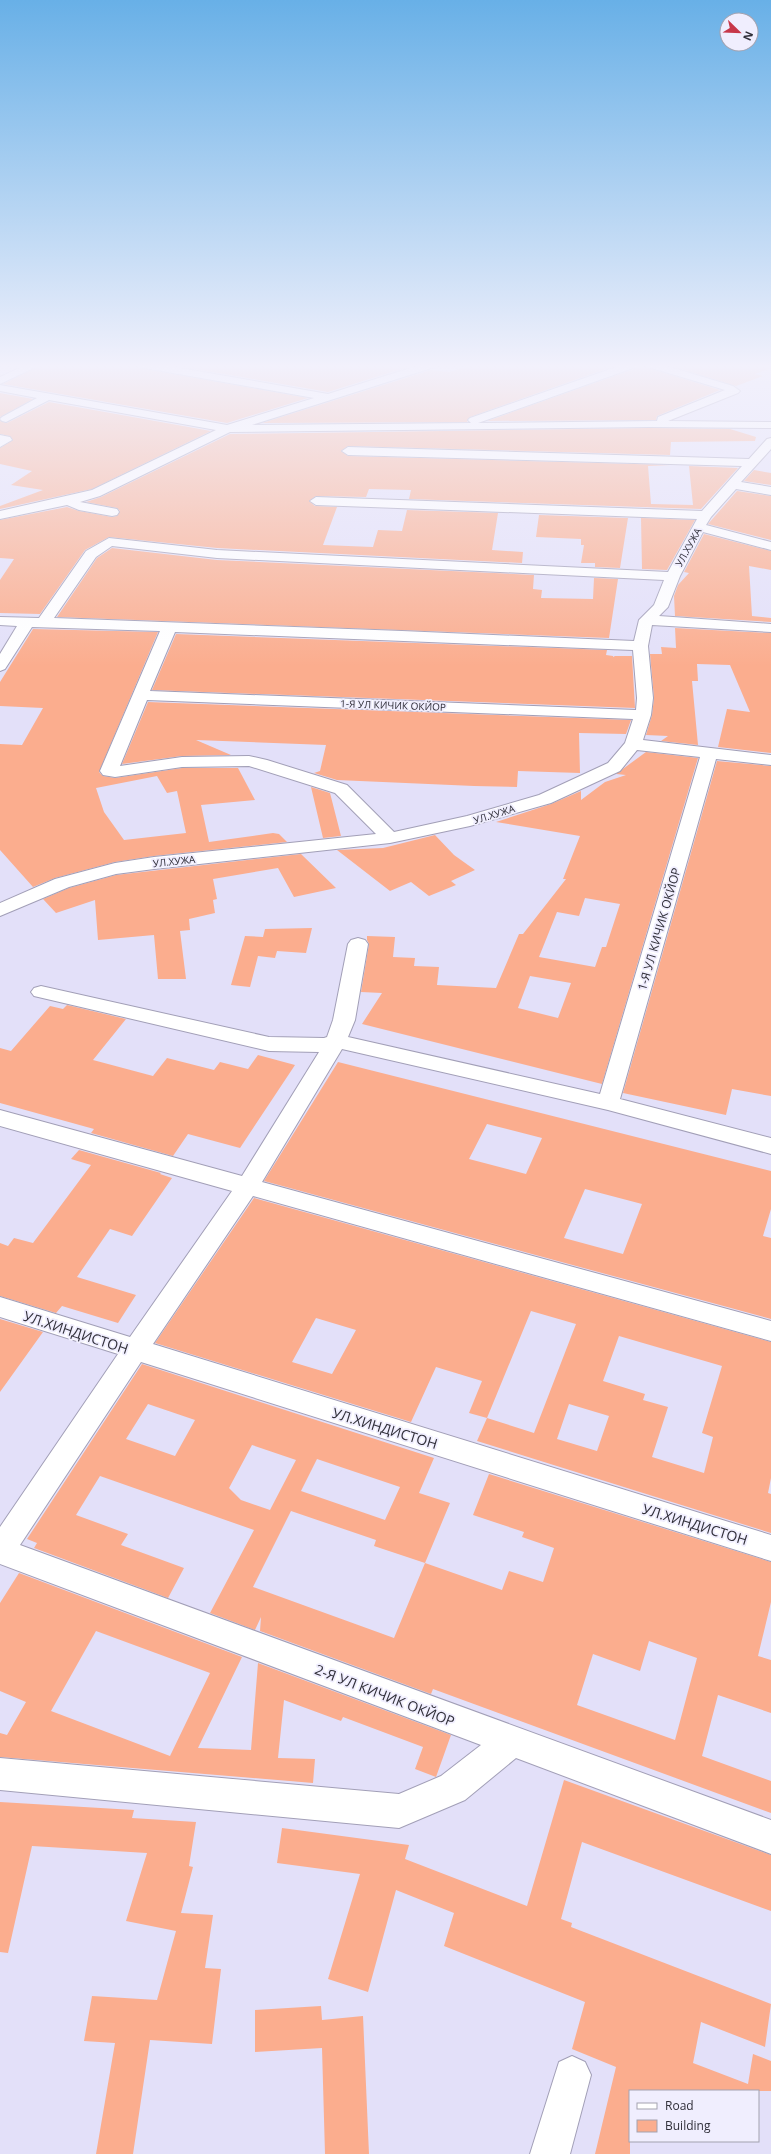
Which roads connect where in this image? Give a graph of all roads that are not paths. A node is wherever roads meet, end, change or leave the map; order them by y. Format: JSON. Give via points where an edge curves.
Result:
{"nodes":[{"id":1,"x":154,"y":465,"type":"edge"},
{"id":2,"x":752,"y":465,"type":"edge"},
{"id":3,"x":735,"y":485,"type":"junction"},
{"id":4,"x":771,"y":491,"type":"edge"},
{"id":5,"x":68,"y":501,"type":"junction"},
{"id":6,"x":316,"y":501,"type":"dead end"},
{"id":7,"x":112,"y":512,"type":"dead end"},
{"id":8,"x":0,"y":515,"type":"edge"},
{"id":9,"x":702,"y":521,"type":"junction"},
{"id":10,"x":771,"y":546,"type":"edge"},
{"id":11,"x":672,"y":576,"type":"junction"},
{"id":12,"x":646,"y":620,"type":"junction"},
{"id":13,"x":0,"y":621,"type":"edge"},
{"id":14,"x":28,"y":621,"type":"junction"},
{"id":15,"x":44,"y":622,"type":"junction"},
{"id":16,"x":169,"y":627,"type":"junction"},
{"id":17,"x":771,"y":628,"type":"edge"},
{"id":18,"x":640,"y":646,"type":"junction"},
{"id":19,"x":0,"y":666,"type":"edge"},
{"id":20,"x":142,"y":695,"type":"junction"},
{"id":21,"x":643,"y":715,"type":"junction"},
{"id":22,"x":633,"y":744,"type":"junction"},
{"id":23,"x":709,"y":754,"type":"junction"},
{"id":24,"x":771,"y":760,"type":"edge"},
{"id":25,"x":390,"y":838,"type":"junction"},
{"id":26,"x":0,"y":910,"type":"edge"},
{"id":27,"x":358,"y":944,"type":"dead end"},
{"id":28,"x":41,"y":992,"type":"dead end"},
{"id":29,"x":336,"y":1041,"type":"junction"},
{"id":30,"x":608,"y":1103,"type":"junction"},
{"id":31,"x":0,"y":1118,"type":"edge"},
{"id":32,"x":771,"y":1146,"type":"edge"},
{"id":33,"x":248,"y":1186,"type":"junction"},
{"id":34,"x":0,"y":1308,"type":"edge"},
{"id":35,"x":771,"y":1331,"type":"edge"},
{"id":36,"x":135,"y":1350,"type":"junction"},
{"id":37,"x":771,"y":1548,"type":"edge"},
{"id":38,"x":0,"y":1551,"type":"edge"},
{"id":39,"x":510,"y":1742,"type":"junction"},
{"id":40,"x":0,"y":1774,"type":"edge"},
{"id":41,"x":771,"y":1837,"type":"edge"},
{"id":42,"x":572,"y":2075,"type":"dead end"},
{"id":43,"x":550,"y":2154,"type":"edge"}],
"edges":[{"from":1,"to":5,"type":"street","via":[[96,492]]},
{"from":2,"to":3,"type":"street","name":"УЛ.ХУЖА"},
{"from":3,"to":4,"type":"street"},
{"from":3,"to":9,"type":"street","name":"УЛ.ХУЖА"},
{"from":5,"to":7,"type":"street","via":[[79,506]]},
{"from":5,"to":8,"type":"street"},
{"from":6,"to":9,"type":"street"},
{"from":9,"to":10,"type":"street"},
{"from":9,"to":11,"type":"street","name":"УЛ.ХУЖА"},
{"from":11,"to":12,"type":"street","name":"УЛ.ХУЖА","via":[[661,607]]},
{"from":11,"to":15,"type":"street","via":[[217,554],[113,542],[103,544],[91,554]]},
{"from":12,"to":17,"type":"street"},
{"from":12,"to":18,"type":"street","name":"УЛ.ХУЖА"},
{"from":13,"to":14,"type":"street"},
{"from":14,"to":15,"type":"street"},
{"from":14,"to":19,"type":"street"},
{"from":15,"to":16,"type":"street"},
{"from":16,"to":18,"type":"street"},
{"from":16,"to":20,"type":"street"},
{"from":18,"to":21,"type":"street","name":"УЛ.ХУЖА"},
{"from":20,"to":21,"type":"street","name":"1-Я УЛ КИЧИК ОКЙОР"},
{"from":20,"to":25,"type":"street","via":[[110,769],[112,772],[182,762],[249,761],[267,765],[341,789]]},
{"from":21,"to":22,"type":"street","name":"УЛ.ХУЖА"},
{"from":22,"to":23,"type":"street"},
{"from":22,"to":25,"type":"street","name":"УЛ.ХУЖА","via":[[614,767],[545,799],[470,821]]},
{"from":23,"to":24,"type":"street"},
{"from":23,"to":30,"type":"street","name":"1-Я УЛ КИЧИК ОКЙОР"},
{"from":25,"to":26,"type":"street","name":"УЛ.ХУЖА","via":[[115,869],[62,883]]},
{"from":27,"to":29,"type":"street","via":[[344,1020]]},
{"from":28,"to":29,"type":"street","via":[[270,1044],[326,1045]]},
{"from":29,"to":30,"type":"street"},
{"from":29,"to":33,"type":"street"},
{"from":30,"to":32,"type":"street"},
{"from":31,"to":33,"type":"street"},
{"from":33,"to":35,"type":"street"},
{"from":33,"to":36,"type":"street"},
{"from":34,"to":36,"type":"street","name":"УЛ.ХИНДИСТОН"},
{"from":36,"to":37,"type":"street","name":"УЛ.ХИНДИСТОН"},
{"from":36,"to":38,"type":"street"},
{"from":38,"to":39,"type":"street","name":"2-Я УЛ КИЧИК ОКЙОР"},
{"from":39,"to":40,"type":"street","via":[[453,1788],[399,1811]]},
{"from":39,"to":41,"type":"street","name":"2-Я УЛ КИЧИК ОКЙОР"},
{"from":42,"to":43,"type":"street"}]}
